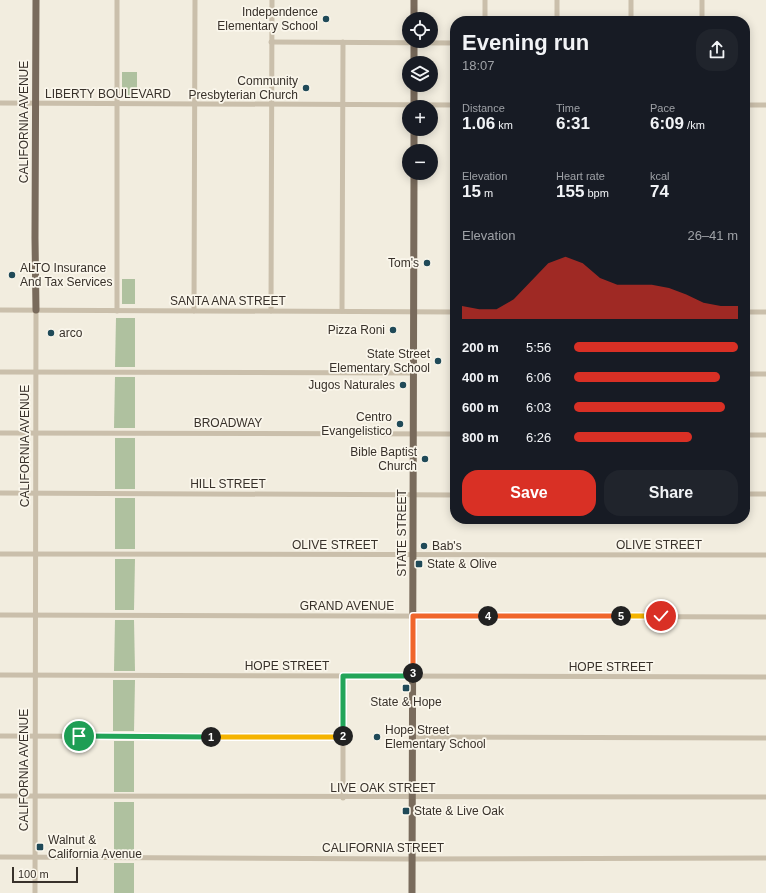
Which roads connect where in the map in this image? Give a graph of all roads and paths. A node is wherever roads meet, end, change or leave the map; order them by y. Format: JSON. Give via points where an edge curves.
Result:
{"nodes":[{"id":1,"x":36,"y":0,"type":"edge"},
{"id":2,"x":117,"y":0,"type":"edge"},
{"id":3,"x":195,"y":0,"type":"edge"},
{"id":4,"x":272,"y":0,"type":"edge"},
{"id":5,"x":414,"y":0,"type":"edge"},
{"id":6,"x":485,"y":0,"type":"edge"},
{"id":7,"x":557,"y":0,"type":"edge"},
{"id":8,"x":631,"y":0,"type":"edge"},
{"id":9,"x":702,"y":0,"type":"edge"},
{"id":10,"x":414,"y":12,"type":"edge"},
{"id":11,"x":485,"y":16,"type":"edge"},
{"id":12,"x":557,"y":16,"type":"edge"},
{"id":13,"x":631,"y":16,"type":"edge"},
{"id":14,"x":702,"y":16,"type":"edge"},
{"id":15,"x":271,"y":42,"type":"junction"},
{"id":16,"x":344,"y":42,"type":"junction"},
{"id":17,"x":402,"y":42,"type":"edge"},
{"id":18,"x":438,"y":43,"type":"edge"},
{"id":19,"x":450,"y":43,"type":"edge"},
{"id":20,"x":0,"y":103,"type":"edge"},
{"id":21,"x":36,"y":103,"type":"junction"},
{"id":22,"x":117,"y":104,"type":"junction"},
{"id":23,"x":195,"y":104,"type":"junction"},
{"id":24,"x":271,"y":104,"type":"junction"},
{"id":25,"x":343,"y":105,"type":"junction"},
{"id":26,"x":438,"y":105,"type":"edge"},
{"id":27,"x":450,"y":105,"type":"edge"},
{"id":28,"x":750,"y":105,"type":"edge"},
{"id":29,"x":766,"y":105,"type":"edge"},
{"id":30,"x":402,"y":106,"type":"edge"},
{"id":31,"x":414,"y":180,"type":"edge"},
{"id":32,"x":0,"y":310,"type":"edge"},
{"id":33,"x":36,"y":310,"type":"junction"},
{"id":34,"x":117,"y":311,"type":"junction"},
{"id":35,"x":194,"y":311,"type":"junction"},
{"id":36,"x":271,"y":311,"type":"junction"},
{"id":37,"x":342,"y":311,"type":"junction"},
{"id":38,"x":414,"y":312,"type":"junction"},
{"id":39,"x":450,"y":312,"type":"edge"},
{"id":40,"x":750,"y":312,"type":"edge"},
{"id":41,"x":766,"y":312,"type":"edge"},
{"id":42,"x":0,"y":372,"type":"edge"},
{"id":43,"x":36,"y":372,"type":"junction"},
{"id":44,"x":414,"y":374,"type":"junction"},
{"id":45,"x":750,"y":374,"type":"edge"},
{"id":46,"x":766,"y":374,"type":"edge"},
{"id":47,"x":0,"y":433,"type":"edge"},
{"id":48,"x":36,"y":433,"type":"junction"},
{"id":49,"x":413,"y":434,"type":"junction"},
{"id":50,"x":450,"y":434,"type":"edge"},
{"id":51,"x":750,"y":435,"type":"edge"},
{"id":52,"x":766,"y":435,"type":"edge"},
{"id":53,"x":0,"y":493,"type":"edge"},
{"id":54,"x":36,"y":493,"type":"junction"},
{"id":55,"x":750,"y":494,"type":"edge"},
{"id":56,"x":766,"y":494,"type":"edge"},
{"id":57,"x":413,"y":495,"type":"junction"},
{"id":58,"x":450,"y":495,"type":"edge"},
{"id":59,"x":0,"y":554,"type":"edge"},
{"id":60,"x":35,"y":554,"type":"junction"},
{"id":61,"x":413,"y":555,"type":"junction"},
{"id":62,"x":766,"y":555,"type":"edge"},
{"id":63,"x":0,"y":614,"type":"edge"},
{"id":64,"x":35,"y":615,"type":"junction"},
{"id":65,"x":413,"y":616,"type":"junction"},
{"id":66,"x":766,"y":616,"type":"edge"},
{"id":67,"x":0,"y":675,"type":"edge"},
{"id":68,"x":35,"y":675,"type":"junction"},
{"id":69,"x":343,"y":676,"type":"junction"},
{"id":70,"x":413,"y":676,"type":"junction"},
{"id":71,"x":766,"y":677,"type":"edge"},
{"id":72,"x":0,"y":736,"type":"edge"},
{"id":73,"x":35,"y":736,"type":"junction"},
{"id":74,"x":343,"y":737,"type":"junction"},
{"id":75,"x":413,"y":737,"type":"junction"},
{"id":76,"x":766,"y":738,"type":"edge"},
{"id":77,"x":0,"y":796,"type":"edge"},
{"id":78,"x":35,"y":796,"type":"junction"},
{"id":79,"x":766,"y":797,"type":"edge"},
{"id":80,"x":343,"y":798,"type":"junction"},
{"id":81,"x":412,"y":798,"type":"junction"},
{"id":82,"x":0,"y":857,"type":"edge"},
{"id":83,"x":35,"y":857,"type":"junction"},
{"id":84,"x":766,"y":858,"type":"edge"},
{"id":85,"x":412,"y":859,"type":"junction"},
{"id":86,"x":35,"y":893,"type":"edge"},
{"id":87,"x":412,"y":893,"type":"edge"}],
"edges":[{"from":1,"to":21,"type":"main road","name":"CALIFORNIA AVENUE"},
{"from":2,"to":22,"type":"street"},
{"from":3,"to":23,"type":"street"},
{"from":4,"to":15,"type":"street"},
{"from":5,"to":10,"type":"main road"},
{"from":6,"to":11,"type":"street"},
{"from":7,"to":12,"type":"street"},
{"from":8,"to":13,"type":"street"},
{"from":9,"to":14,"type":"street"},
{"from":15,"to":16,"type":"street"},
{"from":15,"to":24,"type":"street"},
{"from":16,"to":17,"type":"street"},
{"from":16,"to":25,"type":"street"},
{"from":18,"to":19,"type":"street"},
{"from":20,"to":21,"type":"street","name":"LIBERTY BOULEVARD"},
{"from":21,"to":22,"type":"street","name":"LIBERTY BOULEVARD"},
{"from":21,"to":33,"type":"main road","name":"CALIFORNIA AVENUE"},
{"from":22,"to":23,"type":"street","name":"LIBERTY BOULEVARD"},
{"from":22,"to":34,"type":"street"},
{"from":23,"to":24,"type":"street","name":"LIBERTY BOULEVARD"},
{"from":23,"to":35,"type":"street"},
{"from":24,"to":25,"type":"street","name":"LIBERTY BOULEVARD"},
{"from":24,"to":36,"type":"street"},
{"from":25,"to":30,"type":"street","name":"LIBERTY BOULEVARD"},
{"from":25,"to":37,"type":"street"},
{"from":26,"to":27,"type":"street","name":"LIBERTY BOULEVARD"},
{"from":28,"to":29,"type":"street"},
{"from":31,"to":38,"type":"main road","name":"STATE STREET"},
{"from":32,"to":33,"type":"street","name":"SANTA ANA STREET"},
{"from":33,"to":34,"type":"street","name":"SANTA ANA STREET"},
{"from":33,"to":43,"type":"street","name":"CALIFORNIA AVENUE"},
{"from":34,"to":35,"type":"street","name":"SANTA ANA STREET"},
{"from":35,"to":36,"type":"street","name":"SANTA ANA STREET"},
{"from":36,"to":37,"type":"street","name":"SANTA ANA STREET"},
{"from":37,"to":38,"type":"street","name":"SANTA ANA STREET"},
{"from":38,"to":39,"type":"street","name":"SANTA ANA STREET"},
{"from":38,"to":44,"type":"main road","name":"STATE STREET"},
{"from":40,"to":41,"type":"street"},
{"from":42,"to":43,"type":"street"},
{"from":43,"to":44,"type":"street"},
{"from":43,"to":48,"type":"street","name":"CALIFORNIA AVENUE"},
{"from":44,"to":49,"type":"main road","name":"STATE STREET"},
{"from":45,"to":46,"type":"street"},
{"from":47,"to":48,"type":"street","name":"BROADWAY"},
{"from":48,"to":49,"type":"street","name":"BROADWAY"},
{"from":48,"to":54,"type":"street","name":"CALIFORNIA AVENUE"},
{"from":49,"to":50,"type":"street","name":"BROADWAY"},
{"from":49,"to":57,"type":"main road","name":"STATE STREET"},
{"from":51,"to":52,"type":"street"},
{"from":53,"to":54,"type":"street","name":"HILL STREET"},
{"from":54,"to":57,"type":"street","name":"HILL STREET"},
{"from":54,"to":60,"type":"street","name":"CALIFORNIA AVENUE"},
{"from":55,"to":56,"type":"street"},
{"from":57,"to":58,"type":"street","name":"HILL STREET"},
{"from":57,"to":61,"type":"main road","name":"STATE STREET"},
{"from":59,"to":60,"type":"street","name":"OLIVE STREET"},
{"from":60,"to":61,"type":"street","name":"OLIVE STREET"},
{"from":60,"to":64,"type":"street","name":"CALIFORNIA AVENUE"},
{"from":61,"to":62,"type":"street","name":"OLIVE STREET"},
{"from":61,"to":65,"type":"main road","name":"STATE STREET"},
{"from":63,"to":64,"type":"street","name":"GRAND AVENUE"},
{"from":64,"to":65,"type":"street","name":"GRAND AVENUE"},
{"from":64,"to":68,"type":"street","name":"CALIFORNIA AVENUE"},
{"from":65,"to":66,"type":"street","name":"GRAND AVENUE"},
{"from":65,"to":70,"type":"main road","name":"STATE STREET"},
{"from":67,"to":68,"type":"street","name":"HOPE STREET"},
{"from":68,"to":69,"type":"street","name":"HOPE STREET"},
{"from":68,"to":73,"type":"street","name":"CALIFORNIA AVENUE"},
{"from":69,"to":70,"type":"street","name":"HOPE STREET"},
{"from":69,"to":74,"type":"street"},
{"from":70,"to":71,"type":"street","name":"HOPE STREET"},
{"from":70,"to":75,"type":"main road","name":"STATE STREET"},
{"from":72,"to":73,"type":"street"},
{"from":73,"to":74,"type":"street"},
{"from":73,"to":78,"type":"street","name":"CALIFORNIA AVENUE"},
{"from":74,"to":80,"type":"street"},
{"from":75,"to":76,"type":"street"},
{"from":75,"to":81,"type":"main road","name":"STATE STREET"},
{"from":77,"to":78,"type":"street","name":"LIVE OAK STREET"},
{"from":78,"to":80,"type":"street","name":"LIVE OAK STREET"},
{"from":78,"to":83,"type":"street","name":"CALIFORNIA AVENUE"},
{"from":79,"to":81,"type":"street","name":"LIVE OAK STREET"},
{"from":80,"to":81,"type":"street","name":"LIVE OAK STREET"},
{"from":81,"to":85,"type":"main road","name":"STATE STREET"},
{"from":82,"to":83,"type":"street","name":"CALIFORNIA STREET"},
{"from":83,"to":85,"type":"street","name":"CALIFORNIA STREET"},
{"from":83,"to":86,"type":"street","name":"CALIFORNIA AVENUE"},
{"from":84,"to":85,"type":"street","name":"CALIFORNIA STREET"},
{"from":85,"to":87,"type":"main road","name":"STATE STREET"}]}
